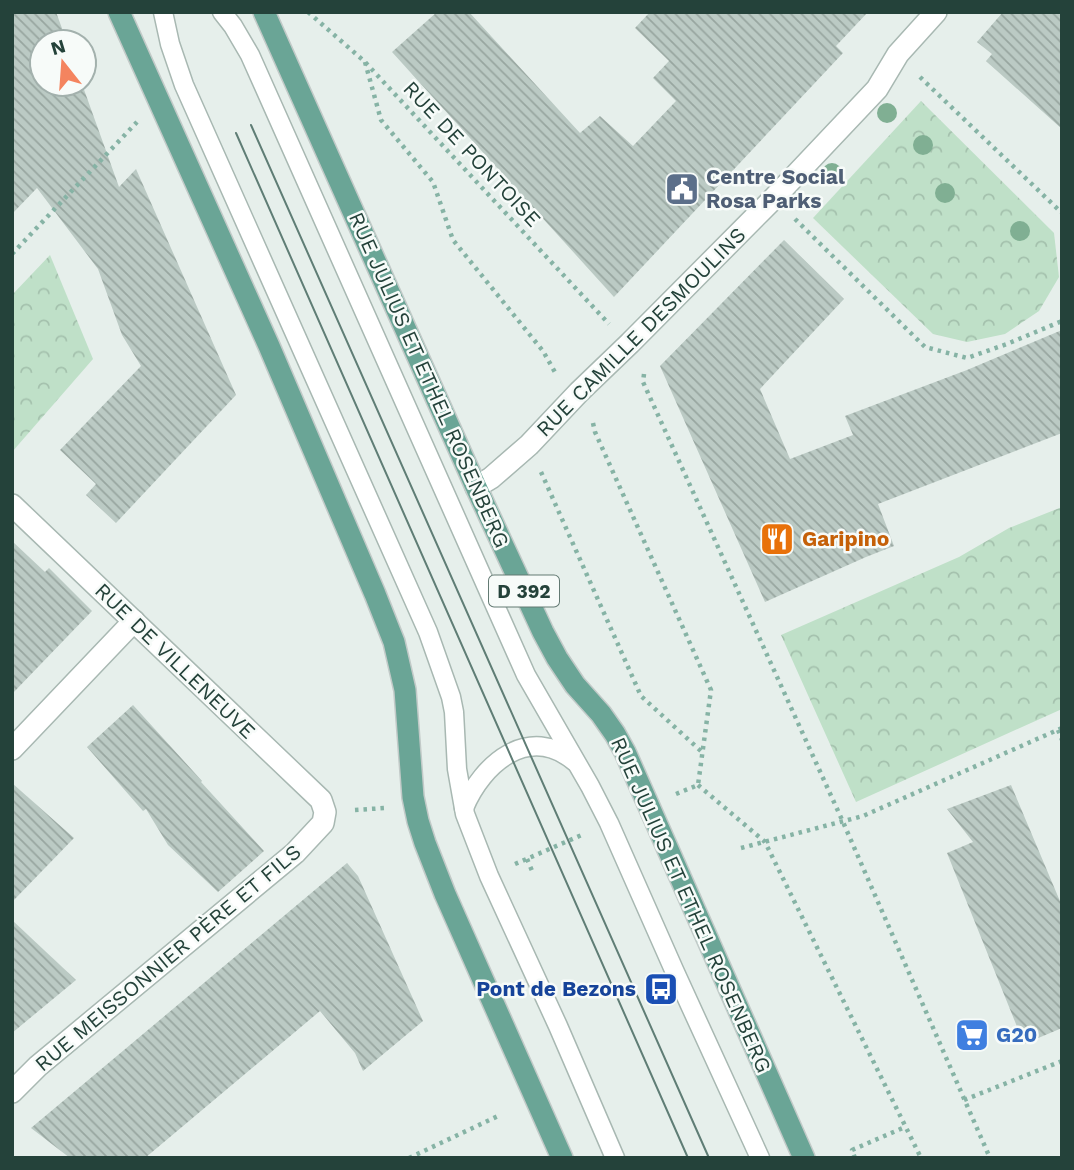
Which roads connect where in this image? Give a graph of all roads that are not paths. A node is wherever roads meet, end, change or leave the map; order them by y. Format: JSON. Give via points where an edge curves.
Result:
{"nodes":[{"id":1,"x":119,"y":12,"type":"edge"},
{"id":2,"x":163,"y":12,"type":"edge"},
{"id":3,"x":222,"y":12,"type":"edge"},
{"id":4,"x":264,"y":12,"type":"edge"},
{"id":5,"x":936,"y":12,"type":"edge"},
{"id":6,"x":476,"y":487,"type":"junction"},
{"id":7,"x":12,"y":505,"type":"edge"},
{"id":8,"x":134,"y":621,"type":"junction"},
{"id":9,"x":12,"y":749,"type":"edge"},
{"id":10,"x":577,"y":764,"type":"junction"},
{"id":11,"x":464,"y":808,"type":"junction"},
{"id":12,"x":323,"y":823,"type":"joint"},
{"id":13,"x":12,"y":1093,"type":"edge"},
{"id":14,"x":562,"y":1158,"type":"edge"},
{"id":15,"x":615,"y":1158,"type":"edge"},
{"id":16,"x":760,"y":1158,"type":"edge"},
{"id":17,"x":804,"y":1158,"type":"edge"}],
"edges":[{"from":1,"to":14,"type":"main road","via":[[274,358],[394,642],[405,690],[413,797],[425,843]]},
{"from":2,"to":11,"type":"lane","via":[[184,85],[428,632],[451,697]]},
{"from":3,"to":10,"type":"lane","via":[[250,55],[526,675]]},
{"from":4,"to":6,"type":"main road","name":"RUE JULIUS ET ETHEL ROSENBERG","number":"D 392"},
{"from":5,"to":6,"type":"street","name":"RUE CAMILLE DESMOULINS","via":[[898,54],[877,89],[773,199],[529,445]]},
{"from":6,"to":17,"type":"main road","name":"RUE JULIUS ET ETHEL ROSENBERG","number":"D 392","via":[[557,658],[625,752]]},
{"from":7,"to":8,"type":"street","name":"RUE DE VILLENEUVE"},
{"from":8,"to":9,"type":"street"},
{"from":8,"to":12,"type":"street","name":"RUE DE VILLENEUVE","via":[[321,800]]},
{"from":10,"to":11,"type":"lane","via":[[546,747],[519,750],[488,769]]},
{"from":10,"to":16,"type":"lane","via":[[609,823]]},
{"from":11,"to":15,"type":"lane","via":[[489,876]]},
{"from":12,"to":13,"type":"street","name":"RUE MEISSONNIER PÈRE ET FILS","via":[[295,853],[38,1066]]}]}
